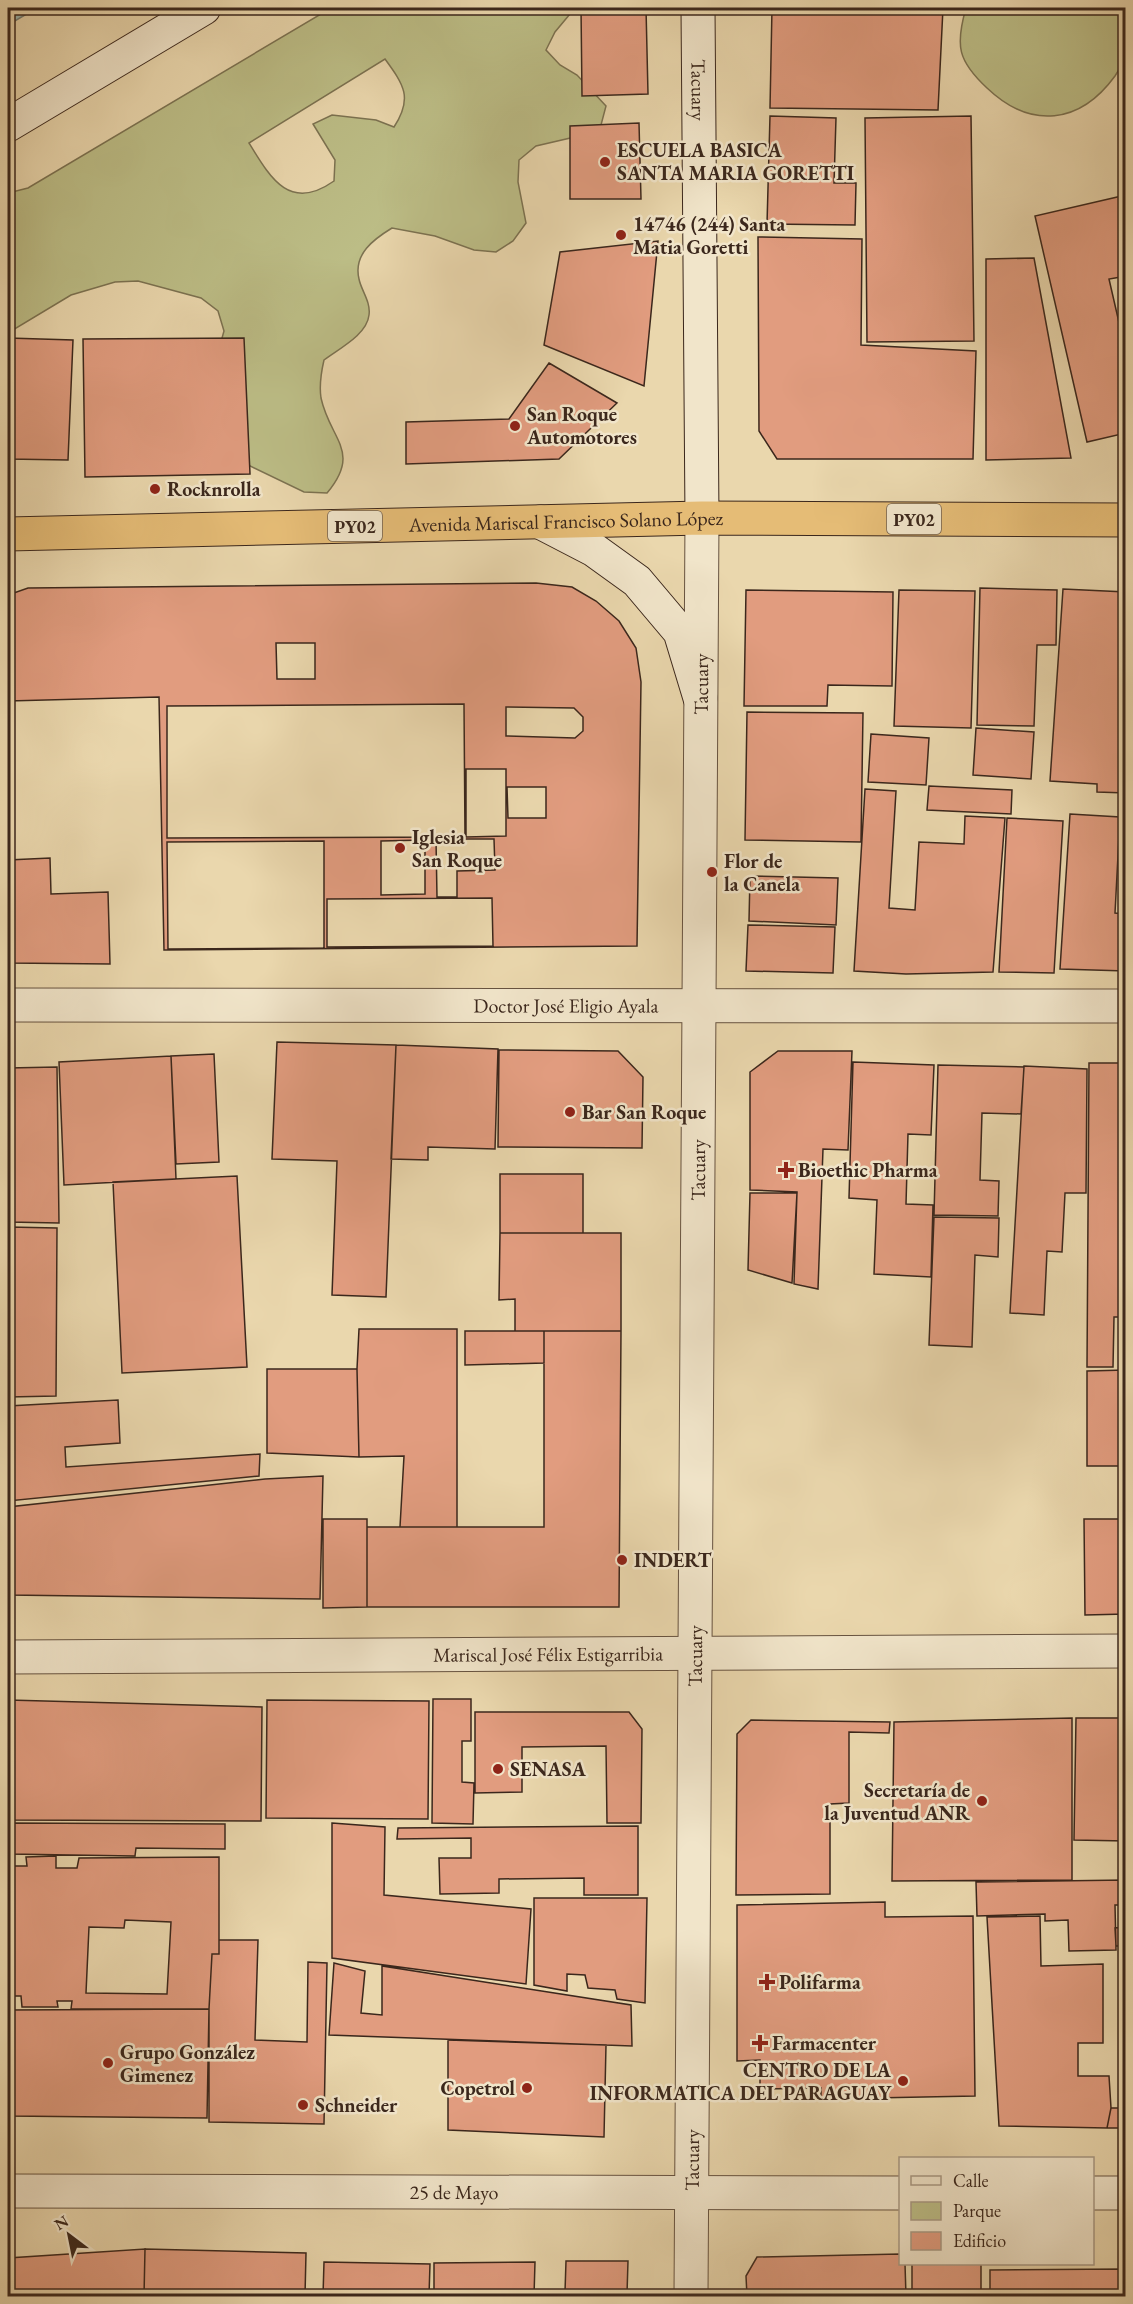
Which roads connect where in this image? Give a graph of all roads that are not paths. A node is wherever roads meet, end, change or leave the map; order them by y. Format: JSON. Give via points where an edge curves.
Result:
{"nodes":[{"id":1,"x":204,"y":8,"type":"edge"},
{"id":2,"x":698,"y":8,"type":"edge"},
{"id":3,"x":8,"y":125,"type":"edge"},
{"id":4,"x":702,"y":518,"type":"junction"},
{"id":5,"x":1125,"y":520,"type":"edge"},
{"id":6,"x":540,"y":522,"type":"junction"},
{"id":7,"x":8,"y":534,"type":"edge"},
{"id":8,"x":700,"y":698,"type":"junction"},
{"id":9,"x":8,"y":1005,"type":"edge"},
{"id":10,"x":697,"y":1005,"type":"junction"},
{"id":11,"x":1125,"y":1006,"type":"edge"},
{"id":12,"x":1125,"y":1651,"type":"edge"},
{"id":13,"x":694,"y":1653,"type":"junction"},
{"id":14,"x":8,"y":1657,"type":"edge"},
{"id":15,"x":8,"y":2191,"type":"edge"},
{"id":16,"x":691,"y":2192,"type":"junction"},
{"id":17,"x":899,"y":2193,"type":"edge"},
{"id":18,"x":1094,"y":2193,"type":"edge"},
{"id":19,"x":1125,"y":2193,"type":"edge"},
{"id":20,"x":691,"y":2296,"type":"edge"}],
"edges":[{"from":1,"to":3,"type":"street"},
{"from":2,"to":4,"type":"street","name":"Tacuary"},
{"from":4,"to":5,"type":"highway","name":"Avenida Mariscal Francisco Solano López","number":"PY02"},
{"from":4,"to":6,"type":"highway","name":"Avenida Mariscal Francisco Solano López","number":"PY02"},
{"from":4,"to":8,"type":"street","name":"Tacuary"},
{"from":6,"to":7,"type":"highway","name":"Avenida Mariscal Francisco Solano López","number":"PY02"},
{"from":6,"to":8,"type":"street","via":[[594,550],[637,581],[680,632]]},
{"from":8,"to":10,"type":"street","name":"Tacuary"},
{"from":9,"to":10,"type":"street","name":"Doctor José Eligio Ayala"},
{"from":10,"to":11,"type":"street","name":"Doctor José Eligio Ayala"},
{"from":10,"to":13,"type":"street","name":"Tacuary"},
{"from":12,"to":13,"type":"street","name":"Mariscal José Félix Estigarribia"},
{"from":13,"to":14,"type":"street","name":"Mariscal José Félix Estigarribia"},
{"from":13,"to":16,"type":"street","name":"Tacuary"},
{"from":15,"to":16,"type":"street","name":"25 de Mayo"},
{"from":16,"to":17,"type":"street","name":"25 de Mayo"},
{"from":16,"to":20,"type":"street","name":"Tacuary"},
{"from":18,"to":19,"type":"street"}]}
